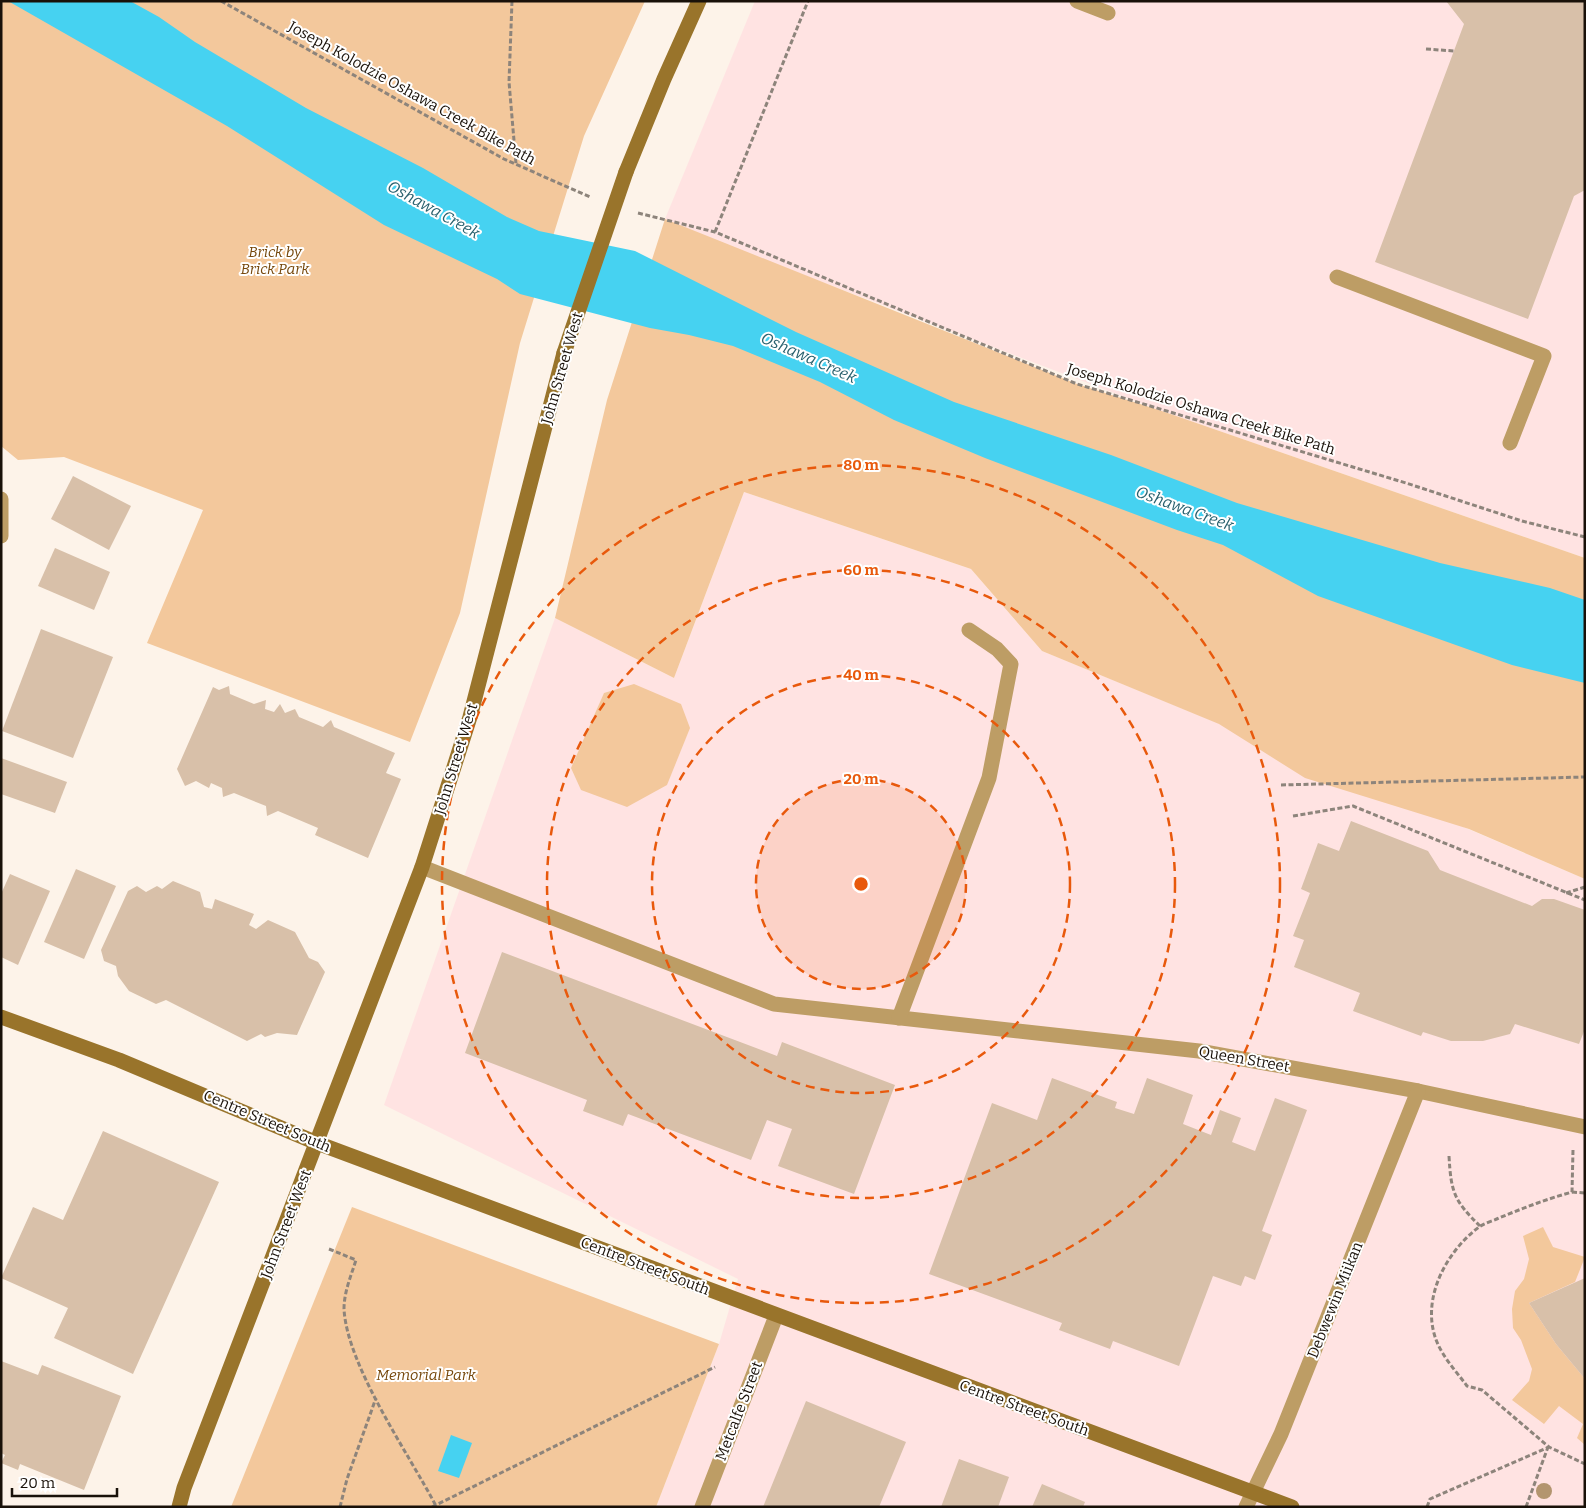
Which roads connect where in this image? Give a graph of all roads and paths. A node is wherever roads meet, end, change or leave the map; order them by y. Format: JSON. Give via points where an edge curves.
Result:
{"nodes":[{"id":1,"x":221,"y":1,"type":"edge"},
{"id":2,"x":512,"y":1,"type":"edge"},
{"id":3,"x":700,"y":1,"type":"edge"},
{"id":4,"x":808,"y":1,"type":"edge"},
{"id":5,"x":1077,"y":1,"type":"edge"},
{"id":6,"x":1108,"y":13,"type":"dead end"},
{"id":7,"x":1426,"y":49,"type":"dead end"},
{"id":8,"x":1454,"y":51,"type":"dead end"},
{"id":9,"x":516,"y":165,"type":"junction"},
{"id":10,"x":595,"y":199,"type":"dead end"},
{"id":11,"x":651,"y":217,"type":"dead end"},
{"id":12,"x":715,"y":232,"type":"junction"},
{"id":13,"x":1337,"y":277,"type":"dead end"},
{"id":14,"x":1510,"y":444,"type":"dead end"},
{"id":15,"x":1,"y":499,"type":"edge"},
{"id":16,"x":1,"y":536,"type":"edge"},
{"id":17,"x":1585,"y":537,"type":"edge"},
{"id":18,"x":969,"y":630,"type":"dead end"},
{"id":19,"x":1585,"y":777,"type":"edge"},
{"id":20,"x":1281,"y":785,"type":"dead end"},
{"id":21,"x":1293,"y":816,"type":"dead end"},
{"id":22,"x":422,"y":867,"type":"junction"},
{"id":23,"x":1585,"y":887,"type":"edge"},
{"id":24,"x":1565,"y":893,"type":"junction"},
{"id":25,"x":1585,"y":900,"type":"edge"},
{"id":26,"x":1,"y":1017,"type":"edge"},
{"id":27,"x":899,"y":1018,"type":"junction"},
{"id":28,"x":1418,"y":1091,"type":"junction"},
{"id":29,"x":1580,"y":1126,"type":"edge"},
{"id":30,"x":317,"y":1143,"type":"junction"},
{"id":31,"x":1449,"y":1156,"type":"dead end"},
{"id":32,"x":1572,"y":1192,"type":"junction"},
{"id":33,"x":1585,"y":1193,"type":"edge"},
{"id":34,"x":1480,"y":1226,"type":"junction"},
{"id":35,"x":329,"y":1249,"type":"dead end"},
{"id":36,"x":776,"y":1316,"type":"junction"},
{"id":37,"x":715,"y":1367,"type":"dead end"},
{"id":38,"x":376,"y":1398,"type":"junction"},
{"id":39,"x":1549,"y":1446,"type":"junction"},
{"id":40,"x":1585,"y":1464,"type":"edge"},
{"id":41,"x":1252,"y":1492,"type":"junction"},
{"id":42,"x":434,"y":1506,"type":"edge"},
{"id":43,"x":179,"y":1507,"type":"edge"},
{"id":44,"x":340,"y":1507,"type":"edge"},
{"id":45,"x":702,"y":1507,"type":"edge"},
{"id":46,"x":1246,"y":1507,"type":"edge"},
{"id":47,"x":1292,"y":1507,"type":"edge"},
{"id":48,"x":1427,"y":1507,"type":"edge"},
{"id":49,"x":1526,"y":1507,"type":"edge"}],
"edges":[{"from":1,"to":9,"type":"path","name":"Joseph Kolodzie Oshawa Creek Bike Path"},
{"from":2,"to":9,"type":"path","via":[[509,82]]},
{"from":3,"to":22,"type":"street","name":"John Street West","bridge":true,"via":[[626,172],[564,352],[470,717]]},
{"from":4,"to":12,"type":"path"},
{"from":5,"to":6,"type":"street"},
{"from":7,"to":8,"type":"path"},
{"from":9,"to":10,"type":"path","name":"Joseph Kolodzie Oshawa Creek Bike Path"},
{"from":11,"to":12,"type":"path","name":"Joseph Kolodzie Oshawa Creek Bike Path"},
{"from":12,"to":17,"type":"path","name":"Joseph Kolodzie Oshawa Creek Bike Path","via":[[1076,384],[1522,521]]},
{"from":13,"to":14,"type":"street","via":[[1544,356]]},
{"from":15,"to":16,"type":"street"},
{"from":18,"to":27,"type":"street","via":[[997,649],[1011,664],[989,778]]},
{"from":19,"to":20,"type":"path"},
{"from":21,"to":24,"type":"path","via":[[1353,806]]},
{"from":22,"to":27,"type":"street","name":"Queen Street","via":[[774,1004]]},
{"from":22,"to":30,"type":"street","name":"John Street West"},
{"from":23,"to":24,"type":"path"},
{"from":24,"to":25,"type":"path"},
{"from":26,"to":30,"type":"street","name":"Centre Street South","via":[[119,1060]]},
{"from":27,"to":28,"type":"street","name":"Queen Street","via":[[1199,1051]]},
{"from":28,"to":29,"type":"street","name":"Queen Street"},
{"from":28,"to":41,"type":"street","name":"Debwewin Miikan","via":[[1281,1434]]},
{"from":29,"to":32,"type":"path"},
{"from":30,"to":36,"type":"street","name":"Centre Street South"},
{"from":30,"to":43,"type":"street","name":"John Street West"},
{"from":31,"to":34,"type":"path","via":[[1454,1196]]},
{"from":32,"to":33,"type":"path"},
{"from":32,"to":34,"type":"path","via":[[1532,1204]]},
{"from":34,"to":39,"type":"path","via":[[1456,1250],[1436,1283],[1433,1324],[1441,1351],[1467,1386],[1482,1390]]},
{"from":35,"to":38,"type":"path","via":[[356,1260],[344,1307],[348,1337]]},
{"from":36,"to":41,"type":"street","name":"Centre Street South"},
{"from":36,"to":45,"type":"street","name":"Metcalfe Street"},
{"from":37,"to":42,"type":"path"},
{"from":38,"to":42,"type":"path"},
{"from":38,"to":44,"type":"path"},
{"from":39,"to":40,"type":"path"},
{"from":39,"to":48,"type":"path","via":[[1430,1499]]},
{"from":39,"to":49,"type":"path"},
{"from":41,"to":46,"type":"street","name":"Debwewin Miikan"},
{"from":41,"to":47,"type":"street","name":"Centre Street South"}]}
